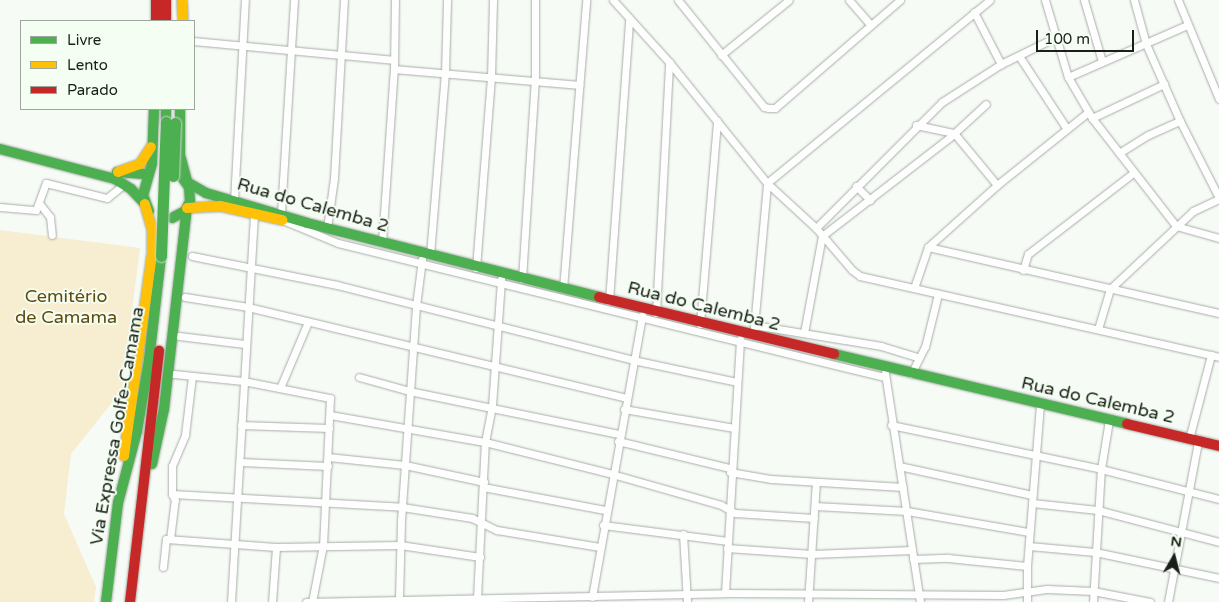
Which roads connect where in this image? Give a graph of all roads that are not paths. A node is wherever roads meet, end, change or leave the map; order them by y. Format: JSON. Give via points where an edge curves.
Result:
{"nodes":[{"id":1,"x":156,"y":0,"type":"edge"},
{"id":2,"x":166,"y":0,"type":"edge"},
{"id":3,"x":175,"y":0,"type":"edge"},
{"id":4,"x":182,"y":0,"type":"edge"},
{"id":5,"x":245,"y":0,"type":"edge"},
{"id":6,"x":294,"y":0,"type":"edge"},
{"id":7,"x":344,"y":0,"type":"edge"},
{"id":8,"x":395,"y":0,"type":"edge"},
{"id":9,"x":447,"y":0,"type":"edge"},
{"id":10,"x":493,"y":0,"type":"edge"},
{"id":11,"x":536,"y":0,"type":"edge"},
{"id":12,"x":586,"y":0,"type":"edge"},
{"id":13,"x":613,"y":0,"type":"edge"},
{"id":14,"x":678,"y":0,"type":"edge"},
{"id":15,"x":774,"y":0,"type":"edge"},
{"id":16,"x":789,"y":0,"type":"edge"},
{"id":17,"x":849,"y":0,"type":"edge"},
{"id":18,"x":900,"y":0,"type":"edge"},
{"id":19,"x":990,"y":0,"type":"edge"},
{"id":20,"x":1045,"y":0,"type":"edge"},
{"id":21,"x":1084,"y":0,"type":"edge"},
{"id":22,"x":1134,"y":0,"type":"edge"},
{"id":23,"x":1178,"y":0,"type":"edge"},
{"id":24,"x":779,"y":7,"type":"junction"},
{"id":25,"x":974,"y":12,"type":"junction"},
{"id":26,"x":156,"y":20,"type":"edge"},
{"id":27,"x":166,"y":20,"type":"edge"},
{"id":28,"x":175,"y":20,"type":"edge"},
{"id":29,"x":183,"y":20,"type":"edge"},
{"id":30,"x":629,"y":21,"type":"junction"},
{"id":31,"x":871,"y":25,"type":"junction"},
{"id":32,"x":1187,"y":25,"type":"junction"},
{"id":33,"x":1056,"y":37,"type":"junction"},
{"id":34,"x":195,"y":41,"type":"edge"},
{"id":35,"x":1146,"y":44,"type":"junction"},
{"id":36,"x":242,"y":46,"type":"junction"},
{"id":37,"x":293,"y":50,"type":"junction"},
{"id":38,"x":342,"y":55,"type":"junction"},
{"id":39,"x":721,"y":55,"type":"junction"},
{"id":40,"x":1019,"y":56,"type":"junction"},
{"id":41,"x":394,"y":60,"type":"junction"},
{"id":42,"x":1102,"y":61,"type":"junction"},
{"id":43,"x":670,"y":62,"type":"junction"},
{"id":44,"x":1002,"y":64,"type":"junction"},
{"id":45,"x":394,"y":70,"type":"junction"},
{"id":46,"x":445,"y":73,"type":"junction"},
{"id":47,"x":492,"y":77,"type":"junction"},
{"id":48,"x":1068,"y":77,"type":"junction"},
{"id":49,"x":535,"y":80,"type":"junction"},
{"id":50,"x":1164,"y":84,"type":"junction"},
{"id":51,"x":579,"y":85,"type":"junction"},
{"id":52,"x":1219,"y":98,"type":"edge"},
{"id":53,"x":986,"y":104,"type":"dead end"},
{"id":54,"x":154,"y":110,"type":"edge"},
{"id":55,"x":166,"y":110,"type":"edge"},
{"id":56,"x":175,"y":110,"type":"edge"},
{"id":57,"x":180,"y":110,"type":"edge"},
{"id":58,"x":1090,"y":115,"type":"junction"},
{"id":59,"x":718,"y":121,"type":"junction"},
{"id":60,"x":1180,"y":121,"type":"junction"},
{"id":61,"x":170,"y":123,"type":"junction"},
{"id":62,"x":916,"y":125,"type":"junction"},
{"id":63,"x":1067,"y":129,"type":"junction"},
{"id":64,"x":954,"y":133,"type":"junction"},
{"id":65,"x":153,"y":143,"type":"junction"},
{"id":66,"x":0,"y":144,"type":"edge"},
{"id":67,"x":0,"y":149,"type":"edge"},
{"id":68,"x":1119,"y":153,"type":"junction"},
{"id":69,"x":118,"y":172,"type":"junction"},
{"id":70,"x":1133,"y":173,"type":"junction"},
{"id":71,"x":148,"y":174,"type":"junction"},
{"id":72,"x":187,"y":182,"type":"junction"},
{"id":73,"x":767,"y":183,"type":"junction"},
{"id":74,"x":124,"y":184,"type":"junction"},
{"id":75,"x":997,"y":185,"type":"junction"},
{"id":76,"x":856,"y":186,"type":"junction"},
{"id":77,"x":1219,"y":198,"type":"edge"},
{"id":78,"x":870,"y":200,"type":"junction"},
{"id":79,"x":234,"y":201,"type":"junction"},
{"id":80,"x":39,"y":203,"type":"junction"},
{"id":81,"x":145,"y":204,"type":"junction"},
{"id":82,"x":0,"y":207,"type":"edge"},
{"id":83,"x":187,"y":208,"type":"junction"},
{"id":84,"x":254,"y":214,"type":"junction"},
{"id":85,"x":280,"y":216,"type":"junction"},
{"id":86,"x":1176,"y":226,"type":"junction"},
{"id":87,"x":327,"y":228,"type":"junction"},
{"id":88,"x":816,"y":228,"type":"junction"},
{"id":89,"x":52,"y":234,"type":"dead end"},
{"id":90,"x":822,"y":236,"type":"junction"},
{"id":91,"x":1219,"y":238,"type":"edge"},
{"id":92,"x":382,"y":243,"type":"junction"},
{"id":93,"x":928,"y":247,"type":"junction"},
{"id":94,"x":166,"y":256,"type":"junction"},
{"id":95,"x":192,"y":256,"type":"dead end"},
{"id":96,"x":425,"y":257,"type":"junction"},
{"id":97,"x":250,"y":268,"type":"junction"},
{"id":98,"x":476,"y":268,"type":"junction"},
{"id":99,"x":1022,"y":270,"type":"junction"},
{"id":100,"x":501,"y":278,"type":"junction"},
{"id":101,"x":522,"y":279,"type":"junction"},
{"id":102,"x":914,"y":288,"type":"junction"},
{"id":103,"x":562,"y":289,"type":"junction"},
{"id":104,"x":1110,"y":289,"type":"junction"},
{"id":105,"x":938,"y":294,"type":"junction"},
{"id":106,"x":185,"y":297,"type":"dead end"},
{"id":107,"x":609,"y":301,"type":"junction"},
{"id":108,"x":416,"y":306,"type":"junction"},
{"id":109,"x":248,"y":307,"type":"junction"},
{"id":110,"x":656,"y":313,"type":"junction"},
{"id":111,"x":1219,"y":313,"type":"edge"},
{"id":112,"x":642,"y":314,"type":"junction"},
{"id":113,"x":308,"y":322,"type":"junction"},
{"id":114,"x":700,"y":324,"type":"junction"},
{"id":115,"x":497,"y":326,"type":"junction"},
{"id":116,"x":1098,"y":329,"type":"junction"},
{"id":117,"x":753,"y":330,"type":"junction"},
{"id":118,"x":804,"y":333,"type":"junction"},
{"id":119,"x":179,"y":336,"type":"dead end"},
{"id":120,"x":823,"y":336,"type":"junction"},
{"id":121,"x":740,"y":338,"type":"junction"},
{"id":122,"x":245,"y":344,"type":"junction"},
{"id":123,"x":413,"y":346,"type":"junction"},
{"id":124,"x":820,"y":352,"type":"junction"},
{"id":125,"x":1211,"y":355,"type":"junction"},
{"id":126,"x":917,"y":357,"type":"junction"},
{"id":127,"x":1219,"y":357,"type":"edge"},
{"id":128,"x":633,"y":360,"type":"junction"},
{"id":129,"x":494,"y":366,"type":"junction"},
{"id":130,"x":885,"y":372,"type":"junction"},
{"id":131,"x":174,"y":374,"type":"dead end"},
{"id":132,"x":911,"y":374,"type":"junction"},
{"id":133,"x":192,"y":376,"type":"junction"},
{"id":134,"x":359,"y":377,"type":"dead end"},
{"id":135,"x":243,"y":382,"type":"junction"},
{"id":136,"x":737,"y":382,"type":"junction"},
{"id":137,"x":280,"y":388,"type":"junction"},
{"id":138,"x":410,"y":391,"type":"junction"},
{"id":139,"x":626,"y":398,"type":"junction"},
{"id":140,"x":1040,"y":404,"type":"junction"},
{"id":141,"x":492,"y":406,"type":"junction"},
{"id":142,"x":624,"y":409,"type":"junction"},
{"id":143,"x":330,"y":415,"type":"junction"},
{"id":144,"x":1109,"y":420,"type":"junction"},
{"id":145,"x":241,"y":425,"type":"junction"},
{"id":146,"x":891,"y":425,"type":"junction"},
{"id":147,"x":407,"y":426,"type":"junction"},
{"id":148,"x":329,"y":428,"type":"junction"},
{"id":149,"x":734,"y":428,"type":"junction"},
{"id":150,"x":618,"y":437,"type":"junction"},
{"id":151,"x":1193,"y":440,"type":"junction"},
{"id":152,"x":485,"y":442,"type":"junction"},
{"id":153,"x":1219,"y":446,"type":"edge"},
{"id":154,"x":328,"y":457,"type":"junction"},
{"id":155,"x":1035,"y":457,"type":"junction"},
{"id":156,"x":241,"y":462,"type":"junction"},
{"id":157,"x":405,"y":465,"type":"junction"},
{"id":158,"x":328,"y":466,"type":"junction"},
{"id":159,"x":899,"y":466,"type":"junction"},
{"id":160,"x":1101,"y":469,"type":"junction"},
{"id":161,"x":730,"y":470,"type":"junction"},
{"id":162,"x":612,"y":474,"type":"junction"},
{"id":163,"x":816,"y":482,"type":"junction"},
{"id":164,"x":483,"y":485,"type":"junction"},
{"id":165,"x":903,"y":487,"type":"junction"},
{"id":166,"x":1187,"y":491,"type":"junction"},
{"id":167,"x":172,"y":494,"type":"junction"},
{"id":168,"x":1032,"y":495,"type":"junction"},
{"id":169,"x":239,"y":499,"type":"junction"},
{"id":170,"x":1219,"y":499,"type":"edge"},
{"id":171,"x":118,"y":503,"type":"junction"},
{"id":172,"x":1032,"y":503,"type":"junction"},
{"id":173,"x":326,"y":504,"type":"junction"},
{"id":174,"x":142,"y":506,"type":"junction"},
{"id":175,"x":815,"y":506,"type":"junction"},
{"id":176,"x":402,"y":507,"type":"junction"},
{"id":177,"x":728,"y":508,"type":"junction"},
{"id":178,"x":605,"y":510,"type":"junction"},
{"id":179,"x":1098,"y":510,"type":"junction"},
{"id":180,"x":907,"y":511,"type":"junction"},
{"id":181,"x":814,"y":518,"type":"junction"},
{"id":182,"x":482,"y":523,"type":"junction"},
{"id":183,"x":603,"y":526,"type":"junction"},
{"id":184,"x":1178,"y":531,"type":"junction"},
{"id":185,"x":1029,"y":532,"type":"junction"},
{"id":186,"x":683,"y":534,"type":"junction"},
{"id":187,"x":170,"y":540,"type":"junction"},
{"id":188,"x":1219,"y":542,"type":"edge"},
{"id":189,"x":236,"y":544,"type":"junction"},
{"id":190,"x":727,"y":544,"type":"junction"},
{"id":191,"x":322,"y":545,"type":"junction"},
{"id":192,"x":400,"y":545,"type":"junction"},
{"id":193,"x":1029,"y":546,"type":"junction"},
{"id":194,"x":276,"y":547,"type":"junction"},
{"id":195,"x":600,"y":548,"type":"junction"},
{"id":196,"x":912,"y":550,"type":"junction"},
{"id":197,"x":1095,"y":552,"type":"junction"},
{"id":198,"x":812,"y":554,"type":"junction"},
{"id":199,"x":480,"y":558,"type":"junction"},
{"id":200,"x":913,"y":558,"type":"junction"},
{"id":201,"x":1027,"y":566,"type":"junction"},
{"id":202,"x":163,"y":567,"type":"dead end"},
{"id":203,"x":1172,"y":567,"type":"junction"},
{"id":204,"x":1219,"y":578,"type":"edge"},
{"id":205,"x":1093,"y":591,"type":"junction"},
{"id":206,"x":809,"y":592,"type":"junction"},
{"id":207,"x":1027,"y":592,"type":"junction"},
{"id":208,"x":724,"y":593,"type":"junction"},
{"id":209,"x":918,"y":594,"type":"junction"},
{"id":210,"x":592,"y":597,"type":"junction"},
{"id":211,"x":477,"y":598,"type":"junction"},
{"id":212,"x":686,"y":598,"type":"edge"},
{"id":213,"x":543,"y":599,"type":"edge"},
{"id":214,"x":133,"y":600,"type":"edge"},
{"id":215,"x":395,"y":600,"type":"edge"},
{"id":216,"x":426,"y":600,"type":"edge"},
{"id":217,"x":106,"y":602,"type":"edge"},
{"id":218,"x":230,"y":602,"type":"edge"},
{"id":219,"x":272,"y":602,"type":"edge"},
{"id":220,"x":306,"y":602,"type":"edge"},
{"id":221,"x":312,"y":602,"type":"edge"},
{"id":222,"x":342,"y":602,"type":"edge"},
{"id":223,"x":808,"y":602,"type":"edge"},
{"id":224,"x":920,"y":602,"type":"edge"},
{"id":225,"x":1027,"y":602,"type":"edge"},
{"id":226,"x":1093,"y":602,"type":"edge"},
{"id":227,"x":1150,"y":602,"type":"edge"},
{"id":228,"x":1168,"y":602,"type":"edge"}],
"edges":[{"from":1,"to":26,"type":"main road"},
{"from":2,"to":27,"type":"main road"},
{"from":3,"to":28,"type":"main road"},
{"from":4,"to":29,"type":"main road"},
{"from":5,"to":36,"type":"street"},
{"from":6,"to":37,"type":"street"},
{"from":7,"to":38,"type":"street"},
{"from":8,"to":41,"type":"street"},
{"from":9,"to":46,"type":"street"},
{"from":10,"to":47,"type":"street"},
{"from":11,"to":49,"type":"street"},
{"from":12,"to":51,"type":"street"},
{"from":13,"to":30,"type":"street"},
{"from":14,"to":39,"type":"street"},
{"from":15,"to":24,"type":"street"},
{"from":16,"to":24,"type":"street"},
{"from":17,"to":31,"type":"street"},
{"from":18,"to":31,"type":"street"},
{"from":19,"to":25,"type":"street"},
{"from":20,"to":33,"type":"street"},
{"from":21,"to":42,"type":"street"},
{"from":22,"to":35,"type":"street"},
{"from":23,"to":32,"type":"street"},
{"from":24,"to":39,"type":"street"},
{"from":25,"to":44,"type":"street"},
{"from":25,"to":73,"type":"street"},
{"from":30,"to":43,"type":"street"},
{"from":30,"to":107,"type":"street"},
{"from":31,"to":39,"type":"street","via":[[775,108],[764,106]]},
{"from":32,"to":35,"type":"street"},
{"from":32,"to":52,"type":"street"},
{"from":33,"to":40,"type":"street"},
{"from":33,"to":48,"type":"street"},
{"from":34,"to":36,"type":"street"},
{"from":35,"to":42,"type":"street"},
{"from":35,"to":50,"type":"street"},
{"from":36,"to":37,"type":"street"},
{"from":36,"to":79,"type":"street"},
{"from":37,"to":38,"type":"street"},
{"from":37,"to":85,"type":"street"},
{"from":38,"to":41,"type":"street"},
{"from":38,"to":87,"type":"street"},
{"from":40,"to":44,"type":"street"},
{"from":40,"to":63,"type":"street"},
{"from":41,"to":45,"type":"street"},
{"from":42,"to":48,"type":"street"},
{"from":43,"to":59,"type":"street"},
{"from":43,"to":110,"type":"street"},
{"from":44,"to":62,"type":"street","via":[[942,102]]},
{"from":45,"to":46,"type":"street"},
{"from":45,"to":92,"type":"street"},
{"from":46,"to":47,"type":"street"},
{"from":46,"to":96,"type":"street"},
{"from":47,"to":49,"type":"street"},
{"from":47,"to":98,"type":"street"},
{"from":48,"to":58,"type":"street"},
{"from":49,"to":51,"type":"street"},
{"from":49,"to":101,"type":"street"},
{"from":50,"to":58,"type":"street"},
{"from":50,"to":60,"type":"street"},
{"from":51,"to":103,"type":"street"},
{"from":53,"to":64,"type":"street"},
{"from":54,"to":65,"type":"main road"},
{"from":55,"to":61,"type":"main road"},
{"from":56,"to":61,"type":"main road"},
{"from":57,"to":72,"type":"main road","via":[[180,155]]},
{"from":58,"to":63,"type":"street"},
{"from":58,"to":68,"type":"street"},
{"from":59,"to":73,"type":"street"},
{"from":59,"to":114,"type":"street"},
{"from":60,"to":68,"type":"street"},
{"from":60,"to":77,"type":"street"},
{"from":61,"to":94,"type":"main road","bridge":true},
{"from":62,"to":64,"type":"street"},
{"from":62,"to":76,"type":"street"},
{"from":63,"to":75,"type":"street"},
{"from":64,"to":75,"type":"street"},
{"from":64,"to":78,"type":"street"},
{"from":65,"to":69,"type":"main road","via":[[140,164]]},
{"from":65,"to":71,"type":"main road"},
{"from":66,"to":69,"type":"main road"},
{"from":67,"to":74,"type":"main road","via":[[104,175]]},
{"from":68,"to":70,"type":"street"},
{"from":69,"to":71,"type":"main road"},
{"from":70,"to":86,"type":"street"},
{"from":70,"to":99,"type":"street","via":[[1028,254]]},
{"from":71,"to":72,"type":"main road","via":[[168,172]]},
{"from":71,"to":81,"type":"main road"},
{"from":72,"to":79,"type":"main road","name":"Rua do Calemba 2","via":[[206,193]]},
{"from":72,"to":83,"type":"main road","via":[[191,194]]},
{"from":73,"to":88,"type":"street"},
{"from":73,"to":117,"type":"street"},
{"from":74,"to":80,"type":"street","via":[[106,198],[46,183]]},
{"from":74,"to":81,"type":"main road"},
{"from":75,"to":93,"type":"street"},
{"from":76,"to":78,"type":"street"},
{"from":76,"to":88,"type":"street"},
{"from":77,"to":86,"type":"street","via":[[1193,211]]},
{"from":78,"to":90,"type":"street"},
{"from":79,"to":85,"type":"main road","name":"Rua do Calemba 2"},
{"from":80,"to":82,"type":"street","via":[[34,211]]},
{"from":80,"to":89,"type":"street","via":[[50,217]]},
{"from":81,"to":83,"type":"main road","via":[[166,218]]},
{"from":81,"to":171,"type":"main road","via":[[152,229],[152,254]]},
{"from":83,"to":84,"type":"main road","via":[[220,206]]},
{"from":83,"to":174,"type":"main road","via":[[164,409]]},
{"from":84,"to":85,"type":"main road"},
{"from":84,"to":97,"type":"street"},
{"from":85,"to":87,"type":"main road","name":"Rua do Calemba 2"},
{"from":85,"to":96,"type":"street","via":[[338,243]]},
{"from":86,"to":91,"type":"street"},
{"from":86,"to":104,"type":"street"},
{"from":87,"to":92,"type":"main road","name":"Rua do Calemba 2"},
{"from":88,"to":90,"type":"street"},
{"from":90,"to":102,"type":"street","via":[[860,276]]},
{"from":90,"to":118,"type":"street"},
{"from":92,"to":96,"type":"main road","name":"Rua do Calemba 2"},
{"from":93,"to":99,"type":"street"},
{"from":93,"to":102,"type":"street"},
{"from":94,"to":171,"type":"main road","name":"Via Expressa Golfe-Camama","via":[[137,431]]},
{"from":94,"to":174,"type":"main road","name":"Via Expressa Golfe-Camama"},
{"from":95,"to":97,"type":"street"},
{"from":96,"to":98,"type":"main road","name":"Rua do Calemba 2"},
{"from":96,"to":100,"type":"street"},
{"from":96,"to":108,"type":"street"},
{"from":97,"to":108,"type":"street","via":[[338,285]]},
{"from":97,"to":109,"type":"street"},
{"from":98,"to":100,"type":"main road","name":"Rua do Calemba 2"},
{"from":99,"to":104,"type":"street"},
{"from":100,"to":101,"type":"main road","name":"Rua do Calemba 2"},
{"from":100,"to":112,"type":"street"},
{"from":100,"to":115,"type":"street"},
{"from":101,"to":103,"type":"main road","name":"Rua do Calemba 2"},
{"from":102,"to":105,"type":"street"},
{"from":103,"to":107,"type":"main road","name":"Rua do Calemba 2"},
{"from":104,"to":111,"type":"street"},
{"from":104,"to":116,"type":"street"},
{"from":105,"to":116,"type":"street"},
{"from":105,"to":126,"type":"street","via":[[925,347]]},
{"from":106,"to":109,"type":"street"},
{"from":107,"to":112,"type":"main road","name":"Rua do Calemba 2"},
{"from":108,"to":115,"type":"street"},
{"from":108,"to":123,"type":"street"},
{"from":109,"to":113,"type":"street"},
{"from":109,"to":122,"type":"street"},
{"from":110,"to":112,"type":"main road","name":"Rua do Calemba 2"},
{"from":110,"to":114,"type":"main road","name":"Rua do Calemba 2"},
{"from":112,"to":121,"type":"street"},
{"from":112,"to":128,"type":"street"},
{"from":113,"to":123,"type":"street"},
{"from":113,"to":137,"type":"street"},
{"from":114,"to":121,"type":"main road","name":"Rua do Calemba 2"},
{"from":115,"to":128,"type":"street"},
{"from":115,"to":129,"type":"street"},
{"from":116,"to":125,"type":"street"},
{"from":117,"to":118,"type":"street"},
{"from":117,"to":121,"type":"main road","name":"Rua do Calemba 2"},
{"from":117,"to":124,"type":"main road","name":"Rua do Calemba 2"},
{"from":118,"to":120,"type":"street"},
{"from":119,"to":122,"type":"street"},
{"from":120,"to":124,"type":"street"},
{"from":120,"to":126,"type":"street","via":[[881,346]]},
{"from":121,"to":130,"type":"street"},
{"from":121,"to":136,"type":"street"},
{"from":122,"to":135,"type":"street"},
{"from":123,"to":129,"type":"street"},
{"from":123,"to":138,"type":"street"},
{"from":124,"to":130,"type":"main road","name":"Rua do Calemba 2"},
{"from":125,"to":127,"type":"street"},
{"from":125,"to":151,"type":"street"},
{"from":126,"to":132,"type":"street"},
{"from":128,"to":136,"type":"street"},
{"from":128,"to":139,"type":"street"},
{"from":129,"to":139,"type":"street"},
{"from":129,"to":141,"type":"street"},
{"from":130,"to":132,"type":"main road","name":"Rua do Calemba 2"},
{"from":130,"to":146,"type":"street"},
{"from":131,"to":133,"type":"street"},
{"from":132,"to":140,"type":"main road","name":"Rua do Calemba 2"},
{"from":133,"to":135,"type":"street"},
{"from":133,"to":167,"type":"street","via":[[185,435],[172,466]]},
{"from":134,"to":138,"type":"street"},
{"from":135,"to":137,"type":"street"},
{"from":135,"to":145,"type":"street"},
{"from":136,"to":149,"type":"street"},
{"from":137,"to":143,"type":"street","via":[[330,398]]},
{"from":138,"to":141,"type":"street"},
{"from":138,"to":147,"type":"street"},
{"from":139,"to":142,"type":"street"},
{"from":140,"to":144,"type":"main road","name":"Rua do Calemba 2"},
{"from":140,"to":155,"type":"street"},
{"from":141,"to":150,"type":"street"},
{"from":141,"to":152,"type":"street"},
{"from":142,"to":149,"type":"street"},
{"from":142,"to":150,"type":"street"},
{"from":143,"to":147,"type":"street"},
{"from":143,"to":148,"type":"street"},
{"from":144,"to":151,"type":"main road","name":"Rua do Calemba 2"},
{"from":144,"to":160,"type":"street"},
{"from":145,"to":148,"type":"street"},
{"from":145,"to":156,"type":"street"},
{"from":146,"to":155,"type":"street"},
{"from":146,"to":159,"type":"street"},
{"from":147,"to":152,"type":"street"},
{"from":147,"to":157,"type":"street"},
{"from":148,"to":154,"type":"street"},
{"from":149,"to":161,"type":"street"},
{"from":150,"to":161,"type":"street"},
{"from":150,"to":162,"type":"street"},
{"from":151,"to":153,"type":"main road","name":"Rua do Calemba 2"},
{"from":151,"to":166,"type":"street"},
{"from":152,"to":162,"type":"street"},
{"from":152,"to":164,"type":"street"},
{"from":154,"to":157,"type":"street"},
{"from":154,"to":158,"type":"street"},
{"from":155,"to":160,"type":"street"},
{"from":155,"to":168,"type":"street"},
{"from":156,"to":158,"type":"street"},
{"from":156,"to":169,"type":"street"},
{"from":157,"to":164,"type":"street"},
{"from":157,"to":176,"type":"street"},
{"from":158,"to":173,"type":"street"},
{"from":159,"to":165,"type":"street"},
{"from":159,"to":168,"type":"street"},
{"from":160,"to":166,"type":"street"},
{"from":160,"to":179,"type":"street"},
{"from":161,"to":163,"type":"street"},
{"from":161,"to":177,"type":"street"},
{"from":162,"to":177,"type":"street"},
{"from":162,"to":178,"type":"street"},
{"from":163,"to":165,"type":"street"},
{"from":163,"to":175,"type":"street"},
{"from":164,"to":178,"type":"street"},
{"from":164,"to":182,"type":"street"},
{"from":165,"to":180,"type":"street"},
{"from":166,"to":170,"type":"street"},
{"from":166,"to":184,"type":"street"},
{"from":167,"to":169,"type":"street"},
{"from":167,"to":187,"type":"street","via":[[175,500]]},
{"from":168,"to":172,"type":"street"},
{"from":169,"to":173,"type":"street"},
{"from":169,"to":189,"type":"street"},
{"from":171,"to":217,"type":"main road","name":"Via Expressa Golfe-Camama"},
{"from":172,"to":179,"type":"street"},
{"from":172,"to":185,"type":"street"},
{"from":173,"to":176,"type":"street"},
{"from":173,"to":191,"type":"street"},
{"from":174,"to":214,"type":"main road","name":"Via Expressa Golfe-Camama"},
{"from":175,"to":180,"type":"street"},
{"from":175,"to":181,"type":"street"},
{"from":176,"to":182,"type":"street","via":[[472,518]]},
{"from":176,"to":192,"type":"street"},
{"from":177,"to":181,"type":"street","via":[[735,513]]},
{"from":177,"to":190,"type":"street"},
{"from":178,"to":183,"type":"street"},
{"from":179,"to":184,"type":"street"},
{"from":179,"to":197,"type":"street"},
{"from":180,"to":185,"type":"street"},
{"from":180,"to":196,"type":"street"},
{"from":181,"to":198,"type":"street"},
{"from":182,"to":195,"type":"street","via":[[497,530]]},
{"from":182,"to":199,"type":"street"},
{"from":183,"to":186,"type":"street"},
{"from":183,"to":195,"type":"street"},
{"from":184,"to":188,"type":"street"},
{"from":184,"to":203,"type":"street"},
{"from":185,"to":193,"type":"street"},
{"from":186,"to":190,"type":"street"},
{"from":186,"to":212,"type":"street"},
{"from":187,"to":189,"type":"street"},
{"from":187,"to":202,"type":"street","via":[[166,539]]},
{"from":189,"to":194,"type":"street"},
{"from":189,"to":218,"type":"street"},
{"from":190,"to":198,"type":"street"},
{"from":190,"to":208,"type":"street"},
{"from":191,"to":192,"type":"street"},
{"from":191,"to":194,"type":"street"},
{"from":191,"to":221,"type":"street"},
{"from":192,"to":199,"type":"street"},
{"from":192,"to":215,"type":"street"},
{"from":193,"to":197,"type":"street"},
{"from":193,"to":201,"type":"street"},
{"from":194,"to":219,"type":"street"},
{"from":195,"to":210,"type":"street"},
{"from":196,"to":198,"type":"street"},
{"from":196,"to":200,"type":"street"},
{"from":197,"to":203,"type":"street"},
{"from":197,"to":205,"type":"street"},
{"from":198,"to":206,"type":"street"},
{"from":199,"to":211,"type":"street"},
{"from":200,"to":201,"type":"street"},
{"from":200,"to":209,"type":"street"},
{"from":201,"to":207,"type":"street"},
{"from":203,"to":204,"type":"street"},
{"from":203,"to":228,"type":"street"},
{"from":205,"to":207,"type":"street"},
{"from":205,"to":226,"type":"street"},
{"from":205,"to":227,"type":"street"},
{"from":206,"to":208,"type":"street"},
{"from":206,"to":209,"type":"street"},
{"from":206,"to":223,"type":"street"},
{"from":207,"to":209,"type":"street"},
{"from":207,"to":225,"type":"street"},
{"from":208,"to":212,"type":"street"},
{"from":209,"to":224,"type":"street"},
{"from":210,"to":212,"type":"street"},
{"from":210,"to":213,"type":"street"},
{"from":211,"to":213,"type":"street"},
{"from":211,"to":216,"type":"street"},
{"from":215,"to":216,"type":"street"},
{"from":215,"to":222,"type":"street"},
{"from":220,"to":221,"type":"street"},
{"from":221,"to":222,"type":"street"}]}
